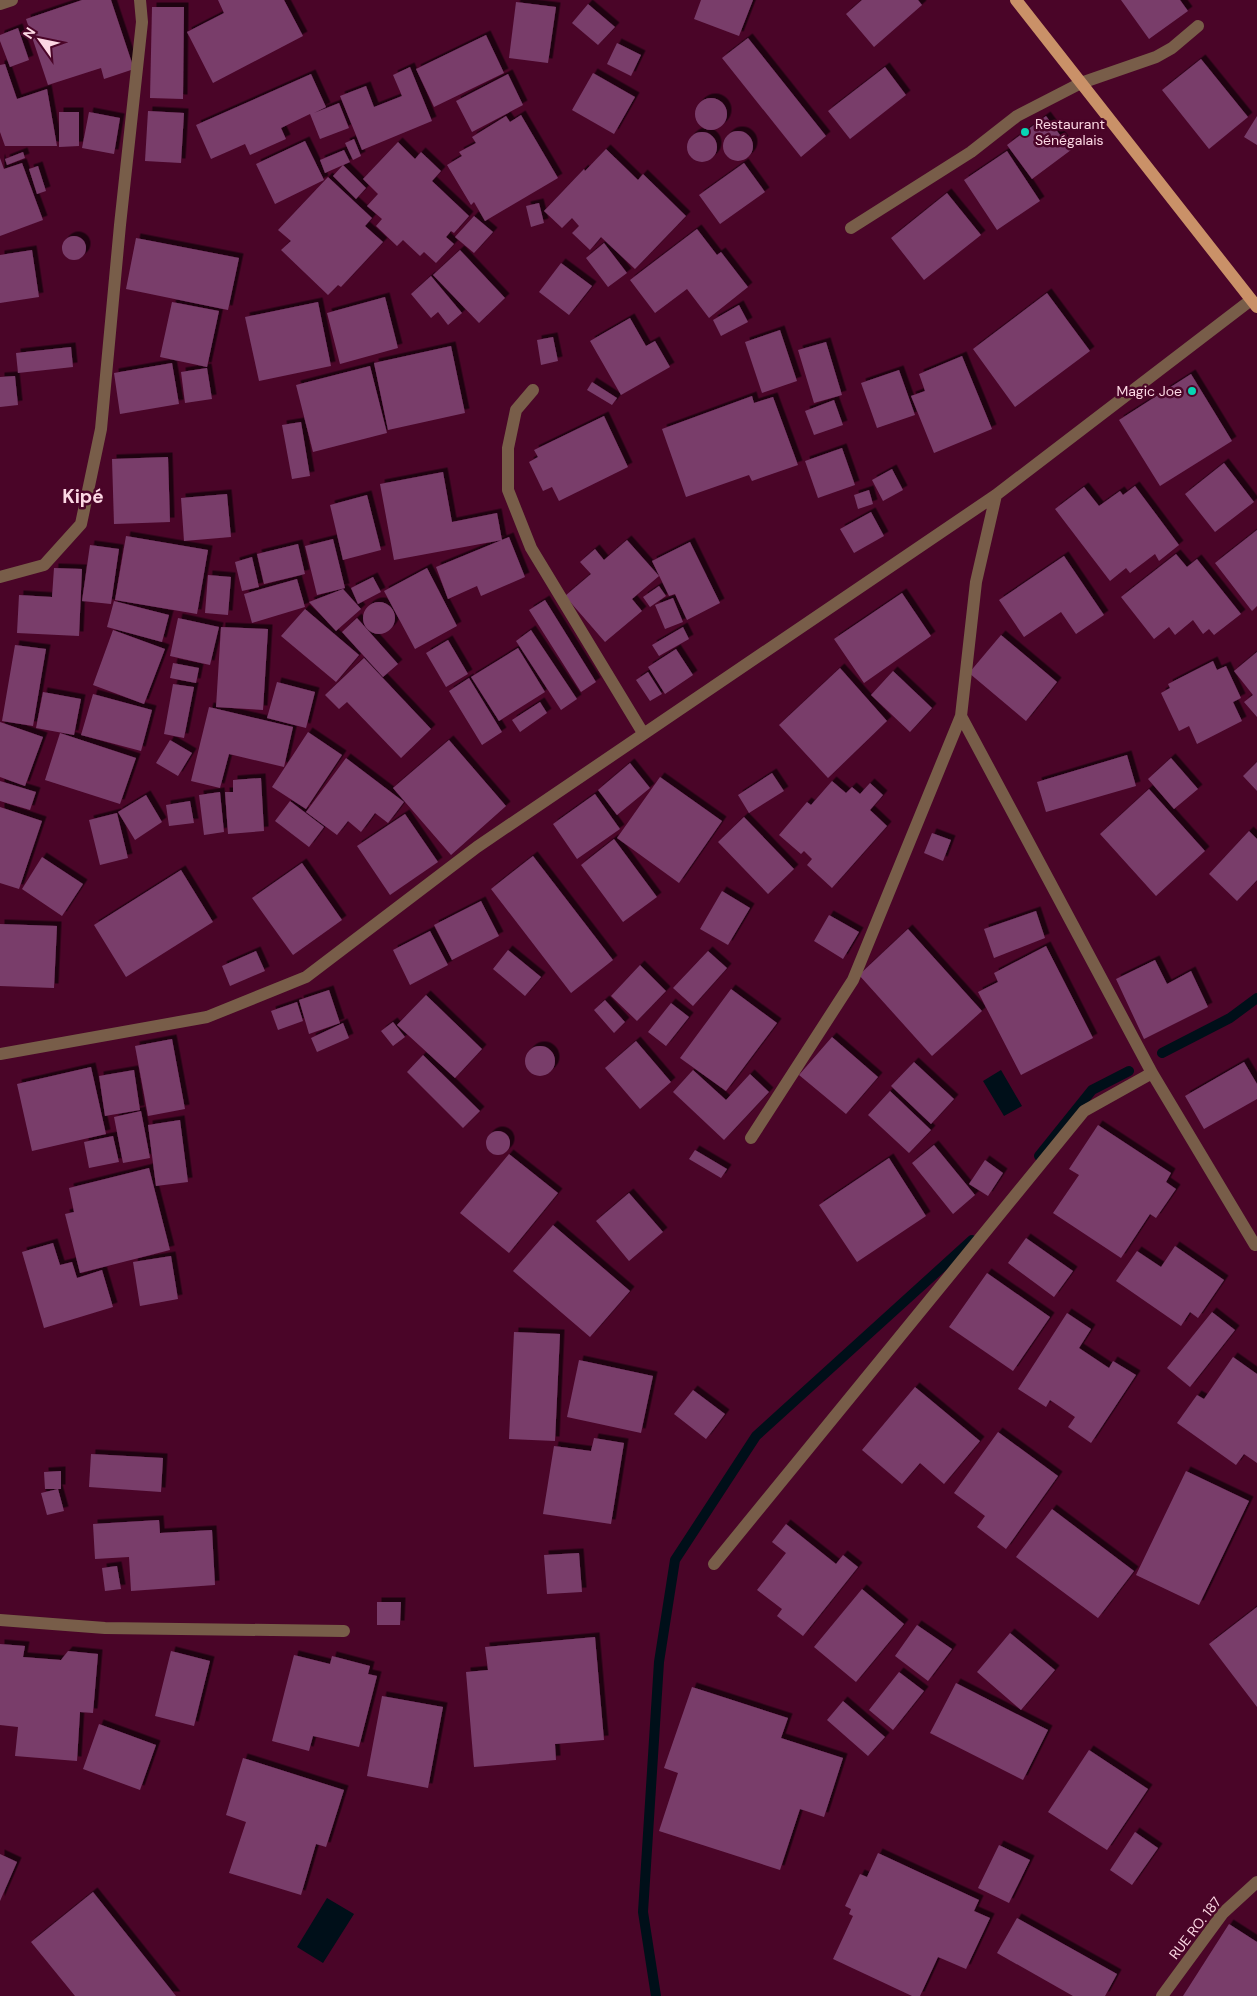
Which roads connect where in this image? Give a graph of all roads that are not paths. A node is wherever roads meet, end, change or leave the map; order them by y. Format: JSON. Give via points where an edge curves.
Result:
{"nodes":[{"id":1,"x":12,"y":0,"type":"edge"},
{"id":2,"x":140,"y":0,"type":"edge"},
{"id":3,"x":1016,"y":0,"type":"edge"},
{"id":4,"x":0,"y":4,"type":"edge"},
{"id":5,"x":1198,"y":26,"type":"dead end"},
{"id":6,"x":1081,"y":83,"type":"junction"},
{"id":7,"x":851,"y":228,"type":"dead end"},
{"id":8,"x":1254,"y":304,"type":"edge"},
{"id":9,"x":533,"y":390,"type":"dead end"},
{"id":10,"x":996,"y":495,"type":"junction"},
{"id":11,"x":0,"y":577,"type":"edge"},
{"id":12,"x":962,"y":716,"type":"junction"},
{"id":13,"x":643,"y":733,"type":"junction"},
{"id":14,"x":0,"y":1054,"type":"edge"},
{"id":15,"x":1152,"y":1073,"type":"junction"},
{"id":16,"x":751,"y":1138,"type":"dead end"},
{"id":17,"x":1255,"y":1244,"type":"dead end"},
{"id":18,"x":714,"y":1564,"type":"dead end"},
{"id":19,"x":0,"y":1620,"type":"edge"},
{"id":20,"x":344,"y":1631,"type":"dead end"},
{"id":21,"x":1257,"y":1882,"type":"edge"},
{"id":22,"x":1162,"y":1996,"type":"edge"}],
"edges":[{"from":1,"to":4,"type":"street"},
{"from":2,"to":11,"type":"street","via":[[142,22],[102,429],[81,524],[44,565]]},
{"from":3,"to":6,"type":"main road"},
{"from":5,"to":6,"type":"street","via":[[1156,57]]},
{"from":6,"to":7,"type":"street","via":[[1017,116],[971,152]]},
{"from":6,"to":8,"type":"main road"},
{"from":8,"to":10,"type":"street"},
{"from":9,"to":13,"type":"street","via":[[516,410],[508,448],[508,490],[531,548]]},
{"from":10,"to":12,"type":"street","via":[[976,582]]},
{"from":10,"to":13,"type":"street"},
{"from":12,"to":15,"type":"street"},
{"from":12,"to":16,"type":"street","via":[[853,980]]},
{"from":13,"to":14,"type":"street","via":[[477,847],[306,977],[207,1017]]},
{"from":15,"to":17,"type":"street"},
{"from":15,"to":18,"type":"street","via":[[1084,1111]]},
{"from":19,"to":20,"type":"street","via":[[105,1628]]},
{"from":21,"to":22,"type":"street","name":"RUE RO. 187","via":[[1223,1913]]}]}
